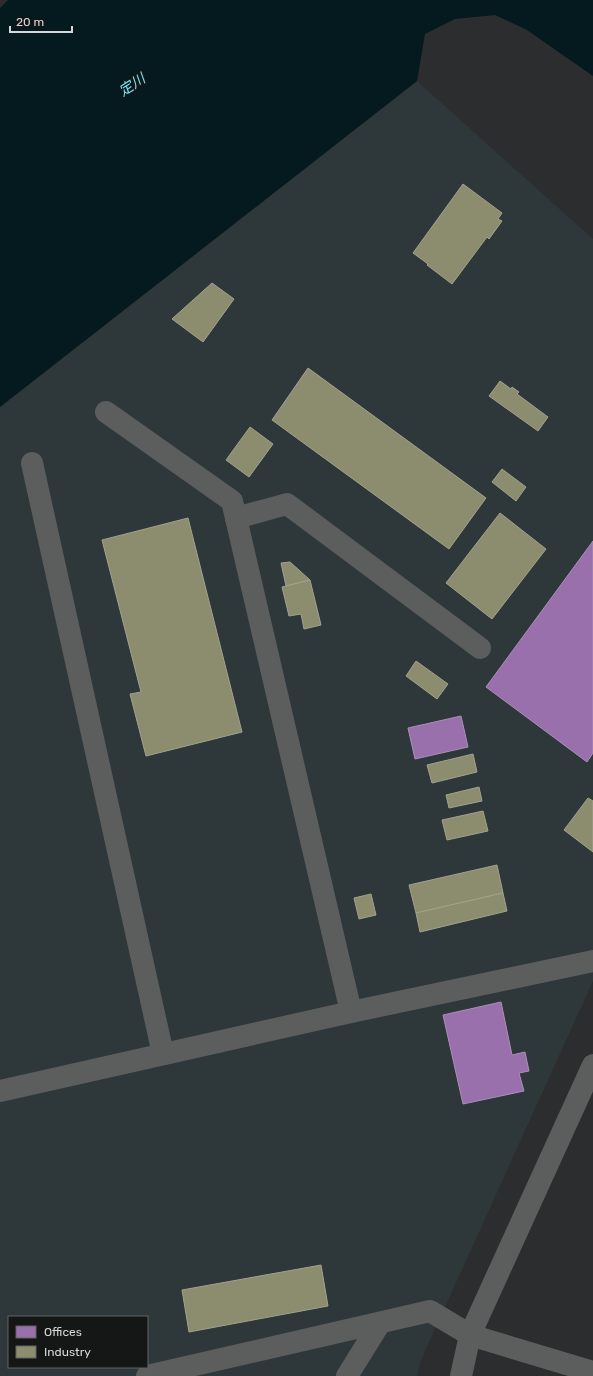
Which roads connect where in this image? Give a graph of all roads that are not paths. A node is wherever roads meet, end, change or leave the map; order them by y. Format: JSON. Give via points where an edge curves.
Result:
{"nodes":[{"id":1,"x":106,"y":412,"type":"dead end"},
{"id":2,"x":32,"y":463,"type":"dead end"},
{"id":3,"x":236,"y":518,"type":"junction"},
{"id":4,"x":480,"y":648,"type":"dead end"},
{"id":5,"x":593,"y":961,"type":"edge"},
{"id":6,"x":351,"y":1012,"type":"junction"},
{"id":7,"x":163,"y":1054,"type":"junction"},
{"id":8,"x":593,"y":1065,"type":"edge"},
{"id":9,"x":0,"y":1091,"type":"edge"},
{"id":10,"x":380,"y":1323,"type":"junction"},
{"id":11,"x":470,"y":1335,"type":"junction"},
{"id":12,"x":593,"y":1372,"type":"edge"},
{"id":13,"x":147,"y":1376,"type":"edge"},
{"id":14,"x":347,"y":1376,"type":"edge"},
{"id":15,"x":461,"y":1376,"type":"edge"}],
"edges":[{"from":1,"to":3,"type":"street","via":[[232,501]]},
{"from":2,"to":7,"type":"street"},
{"from":3,"to":4,"type":"street","via":[[287,504]]},
{"from":3,"to":6,"type":"street"},
{"from":5,"to":6,"type":"street"},
{"from":6,"to":7,"type":"street"},
{"from":7,"to":9,"type":"street"},
{"from":8,"to":11,"type":"street"},
{"from":10,"to":11,"type":"street","via":[[430,1311]]},
{"from":10,"to":13,"type":"street"},
{"from":10,"to":14,"type":"street"},
{"from":11,"to":12,"type":"street"},
{"from":11,"to":15,"type":"street"}]}
